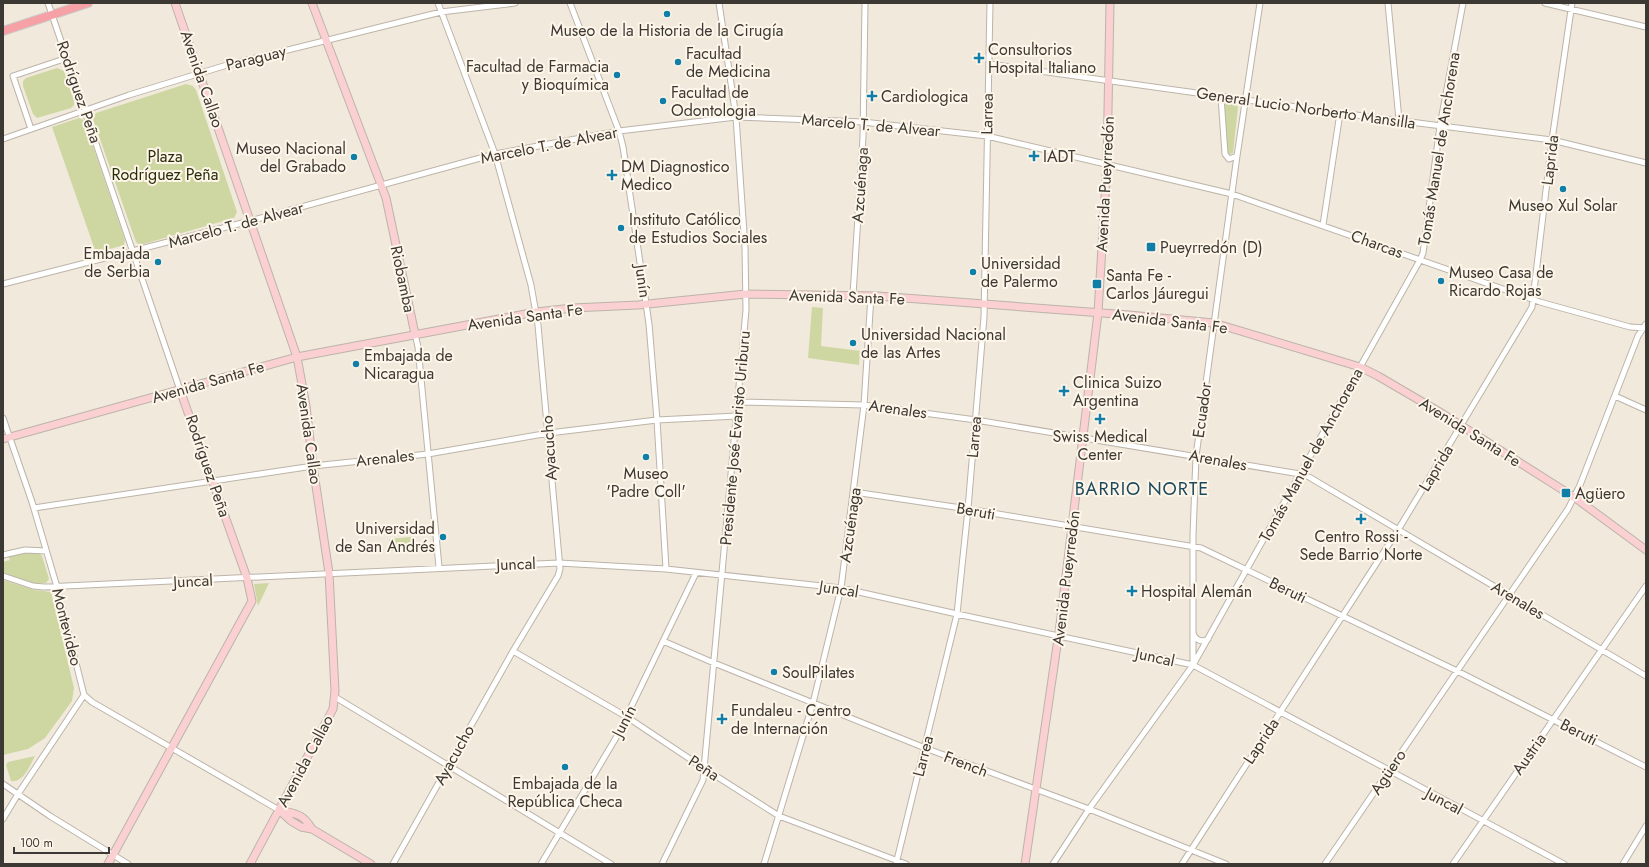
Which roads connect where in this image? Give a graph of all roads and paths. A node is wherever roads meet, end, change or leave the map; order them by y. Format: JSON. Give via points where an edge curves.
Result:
{"nodes":[{"id":1,"x":48,"y":3,"type":"edge"},
{"id":2,"x":88,"y":3,"type":"edge"},
{"id":3,"x":175,"y":3,"type":"edge"},
{"id":4,"x":312,"y":3,"type":"edge"},
{"id":5,"x":438,"y":3,"type":"edge"},
{"id":6,"x":515,"y":3,"type":"edge"},
{"id":7,"x":570,"y":3,"type":"edge"},
{"id":8,"x":720,"y":3,"type":"edge"},
{"id":9,"x":865,"y":3,"type":"edge"},
{"id":10,"x":990,"y":3,"type":"edge"},
{"id":11,"x":1110,"y":3,"type":"edge"},
{"id":12,"x":1260,"y":3,"type":"edge"},
{"id":13,"x":1388,"y":3,"type":"edge"},
{"id":14,"x":1463,"y":3,"type":"edge"},
{"id":15,"x":1545,"y":3,"type":"edge"},
{"id":16,"x":1572,"y":3,"type":"edge"},
{"id":17,"x":1571,"y":10,"type":"junction"},
{"id":18,"x":441,"y":12,"type":"junction"},
{"id":19,"x":52,"y":14,"type":"junction"},
{"id":20,"x":1646,"y":27,"type":"edge"},
{"id":21,"x":3,"y":31,"type":"edge"},
{"id":22,"x":327,"y":41,"type":"junction"},
{"id":23,"x":67,"y":58,"type":"junction"},
{"id":24,"x":988,"y":64,"type":"junction"},
{"id":25,"x":200,"y":73,"type":"junction"},
{"id":26,"x":1109,"y":81,"type":"junction"},
{"id":27,"x":1221,"y":97,"type":"junction"},
{"id":28,"x":1245,"y":100,"type":"junction"},
{"id":29,"x":85,"y":111,"type":"junction"},
{"id":30,"x":1340,"y":113,"type":"junction"},
{"id":31,"x":736,"y":117,"type":"junction"},
{"id":32,"x":1399,"y":120,"type":"junction"},
{"id":33,"x":863,"y":122,"type":"junction"},
{"id":34,"x":1440,"y":126,"type":"junction"},
{"id":35,"x":31,"y":129,"type":"junction"},
{"id":36,"x":619,"y":130,"type":"junction"},
{"id":37,"x":987,"y":136,"type":"junction"},
{"id":38,"x":3,"y":139,"type":"edge"},
{"id":39,"x":1552,"y":140,"type":"junction"},
{"id":40,"x":495,"y":154,"type":"junction"},
{"id":41,"x":1237,"y":156,"type":"junction"},
{"id":42,"x":1646,"y":163,"type":"edge"},
{"id":43,"x":1107,"y":164,"type":"junction"},
{"id":44,"x":382,"y":185,"type":"junction"},
{"id":45,"x":1232,"y":194,"type":"junction"},
{"id":46,"x":250,"y":222,"type":"junction"},
{"id":47,"x":1323,"y":225,"type":"junction"},
{"id":48,"x":134,"y":252,"type":"junction"},
{"id":49,"x":1420,"y":260,"type":"junction"},
{"id":50,"x":3,"y":284,"type":"edge"},
{"id":51,"x":746,"y":294,"type":"junction"},
{"id":52,"x":853,"y":295,"type":"junction"},
{"id":53,"x":871,"y":296,"type":"junction"},
{"id":54,"x":1534,"y":299,"type":"junction"},
{"id":55,"x":646,"y":304,"type":"junction"},
{"id":56,"x":984,"y":304,"type":"junction"},
{"id":57,"x":536,"y":312,"type":"junction"},
{"id":58,"x":1098,"y":313,"type":"junction"},
{"id":59,"x":1214,"y":323,"type":"junction"},
{"id":60,"x":1645,"y":326,"type":"edge"},
{"id":61,"x":415,"y":334,"type":"junction"},
{"id":62,"x":297,"y":357,"type":"junction"},
{"id":63,"x":1360,"y":367,"type":"junction"},
{"id":64,"x":180,"y":390,"type":"junction"},
{"id":65,"x":1615,"y":396,"type":"junction"},
{"id":66,"x":738,"y":402,"type":"junction"},
{"id":67,"x":864,"y":405,"type":"junction"},
{"id":68,"x":1646,"y":410,"type":"edge"},
{"id":69,"x":737,"y":416,"type":"junction"},
{"id":70,"x":3,"y":418,"type":"edge"},
{"id":71,"x":657,"y":420,"type":"junction"},
{"id":72,"x":976,"y":420,"type":"junction"},
{"id":73,"x":1462,"y":426,"type":"junction"},
{"id":74,"x":549,"y":433,"type":"junction"},
{"id":75,"x":6,"y":438,"type":"edge"},
{"id":76,"x":1084,"y":438,"type":"junction"},
{"id":77,"x":428,"y":454,"type":"junction"},
{"id":78,"x":1196,"y":456,"type":"junction"},
{"id":79,"x":313,"y":466,"type":"junction"},
{"id":80,"x":1300,"y":474,"type":"junction"},
{"id":81,"x":213,"y":482,"type":"junction"},
{"id":82,"x":854,"y":492,"type":"junction"},
{"id":83,"x":1574,"y":497,"type":"junction"},
{"id":84,"x":34,"y":508,"type":"junction"},
{"id":85,"x":968,"y":509,"type":"junction"},
{"id":86,"x":1073,"y":527,"type":"junction"},
{"id":87,"x":1398,"y":530,"type":"junction"},
{"id":88,"x":1193,"y":546,"type":"junction"},
{"id":89,"x":1646,"y":550,"type":"edge"},
{"id":90,"x":46,"y":551,"type":"junction"},
{"id":91,"x":3,"y":555,"type":"edge"},
{"id":92,"x":559,"y":563,"type":"junction"},
{"id":93,"x":439,"y":567,"type":"junction"},
{"id":94,"x":666,"y":569,"type":"junction"},
{"id":95,"x":1246,"y":570,"type":"junction"},
{"id":96,"x":329,"y":573,"type":"junction"},
{"id":97,"x":696,"y":573,"type":"junction"},
{"id":98,"x":722,"y":575,"type":"junction"},
{"id":99,"x":3,"y":576,"type":"edge"},
{"id":100,"x":247,"y":578,"type":"junction"},
{"id":101,"x":1646,"y":586,"type":"edge"},
{"id":102,"x":57,"y":587,"type":"junction"},
{"id":103,"x":841,"y":588,"type":"junction"},
{"id":104,"x":1509,"y":595,"type":"junction"},
{"id":105,"x":957,"y":614,"type":"junction"},
{"id":106,"x":1342,"y":616,"type":"junction"},
{"id":107,"x":1192,"y":632,"type":"junction"},
{"id":108,"x":1059,"y":636,"type":"junction"},
{"id":109,"x":1208,"y":638,"type":"junction"},
{"id":110,"x":663,"y":641,"type":"junction"},
{"id":111,"x":1602,"y":650,"type":"junction"},
{"id":112,"x":513,"y":651,"type":"junction"},
{"id":113,"x":714,"y":663,"type":"junction"},
{"id":114,"x":1193,"y":665,"type":"junction"},
{"id":115,"x":1457,"y":672,"type":"junction"},
{"id":116,"x":1646,"y":676,"type":"edge"},
{"id":117,"x":84,"y":695,"type":"junction"},
{"id":118,"x":335,"y":696,"type":"junction"},
{"id":119,"x":813,"y":702,"type":"junction"},
{"id":120,"x":1279,"y":712,"type":"junction"},
{"id":121,"x":627,"y":717,"type":"junction"},
{"id":122,"x":1553,"y":719,"type":"junction"},
{"id":123,"x":172,"y":748,"type":"junction"},
{"id":124,"x":925,"y":748,"type":"junction"},
{"id":125,"x":448,"y":765,"type":"junction"},
{"id":126,"x":1646,"y":767,"type":"edge"},
{"id":127,"x":705,"y":769,"type":"junction"},
{"id":128,"x":1389,"y":771,"type":"junction"},
{"id":129,"x":3,"y":784,"type":"edge"},
{"id":130,"x":1037,"y":791,"type":"junction"},
{"id":131,"x":18,"y":794,"type":"junction"},
{"id":132,"x":1089,"y":809,"type":"junction"},
{"id":133,"x":279,"y":810,"type":"junction"},
{"id":134,"x":779,"y":816,"type":"junction"},
{"id":135,"x":3,"y":819,"type":"edge"},
{"id":136,"x":1483,"y":821,"type":"junction"},
{"id":137,"x":1646,"y":826,"type":"edge"},
{"id":138,"x":560,"y":832,"type":"junction"},
{"id":139,"x":1190,"y":850,"type":"junction"},
{"id":140,"x":113,"y":855,"type":"junction"},
{"id":141,"x":896,"y":862,"type":"edge"},
{"id":142,"x":108,"y":864,"type":"edge"},
{"id":143,"x":128,"y":864,"type":"edge"},
{"id":144,"x":250,"y":864,"type":"edge"},
{"id":145,"x":371,"y":864,"type":"edge"},
{"id":146,"x":393,"y":864,"type":"edge"},
{"id":147,"x":541,"y":864,"type":"edge"},
{"id":148,"x":611,"y":864,"type":"edge"},
{"id":149,"x":662,"y":864,"type":"edge"},
{"id":150,"x":764,"y":864,"type":"edge"},
{"id":151,"x":906,"y":864,"type":"edge"},
{"id":152,"x":1025,"y":864,"type":"edge"},
{"id":153,"x":1053,"y":864,"type":"edge"},
{"id":154,"x":1182,"y":864,"type":"edge"},
{"id":155,"x":1226,"y":864,"type":"edge"},
{"id":156,"x":1325,"y":864,"type":"edge"},
{"id":157,"x":1453,"y":864,"type":"edge"},
{"id":158,"x":1564,"y":864,"type":"edge"},
{"id":159,"x":1623,"y":864,"type":"edge"}],
"edges":[{"from":1,"to":19,"type":"street","name":"Rodríguez Peña"},
{"from":2,"to":19,"type":"main road"},
{"from":3,"to":25,"type":"main road","name":"Avenida Callao"},
{"from":4,"to":22,"type":"main road","name":"Riobamba"},
{"from":5,"to":18,"type":"street","name":"Ayacucho"},
{"from":6,"to":18,"type":"street","name":"Paraguay"},
{"from":7,"to":36,"type":"street","name":"Junín"},
{"from":8,"to":31,"type":"street","name":"Presidente José Evaristo Uriburu"},
{"from":9,"to":33,"type":"street","name":"Azcuénaga"},
{"from":10,"to":24,"type":"street","name":"Larrea"},
{"from":11,"to":26,"type":"main road","name":"Avenida Pueyrredón"},
{"from":12,"to":28,"type":"street","name":"Ecuador"},
{"from":13,"to":32,"type":"street"},
{"from":14,"to":34,"type":"street","name":"Tomás Manuel de Anchorena"},
{"from":15,"to":17,"type":"street"},
{"from":16,"to":17,"type":"street","name":"Laprida"},
{"from":17,"to":20,"type":"street"},
{"from":17,"to":39,"type":"street","name":"Laprida"},
{"from":18,"to":22,"type":"street","name":"Paraguay"},
{"from":18,"to":40,"type":"street","name":"Ayacucho"},
{"from":19,"to":21,"type":"main road"},
{"from":19,"to":23,"type":"street","name":"Rodríguez Peña"},
{"from":22,"to":25,"type":"street","name":"Paraguay"},
{"from":22,"to":44,"type":"main road","name":"Riobamba"},
{"from":23,"to":29,"type":"street","name":"Rodríguez Peña"},
{"from":23,"to":35,"type":"street","via":[[13,76]]},
{"from":24,"to":26,"type":"street","name":"General Lucio Norberto Mansilla"},
{"from":24,"to":37,"type":"street","name":"Larrea"},
{"from":25,"to":29,"type":"street","name":"Paraguay"},
{"from":25,"to":46,"type":"main road","name":"Avenida Callao"},
{"from":26,"to":27,"type":"street","name":"General Lucio Norberto Mansilla"},
{"from":26,"to":43,"type":"main road","name":"Avenida Pueyrredón"},
{"from":27,"to":28,"type":"street","name":"General Lucio Norberto Mansilla"},
{"from":27,"to":41,"type":"street","via":[[1225,154],[1229,159]]},
{"from":28,"to":30,"type":"street","name":"General Lucio Norberto Mansilla"},
{"from":28,"to":41,"type":"street","name":"Ecuador"},
{"from":29,"to":35,"type":"street","name":"Paraguay"},
{"from":29,"to":48,"type":"street","name":"Rodríguez Peña"},
{"from":30,"to":32,"type":"street","name":"General Lucio Norberto Mansilla"},
{"from":30,"to":47,"type":"street"},
{"from":31,"to":33,"type":"street","name":"Marcelo T. de Alvear"},
{"from":31,"to":36,"type":"street","name":"Marcelo T. de Alvear"},
{"from":31,"to":51,"type":"street","name":"Presidente José Evaristo Uriburu"},
{"from":32,"to":34,"type":"street","name":"General Lucio Norberto Mansilla"},
{"from":33,"to":37,"type":"street","name":"Marcelo T. de Alvear"},
{"from":33,"to":52,"type":"street","name":"Azcuénaga"},
{"from":34,"to":39,"type":"street","name":"General Lucio Norberto Mansilla"},
{"from":34,"to":49,"type":"street","name":"Tomás Manuel de Anchorena","via":[[1423,254]]},
{"from":35,"to":38,"type":"street","name":"Paraguay"},
{"from":36,"to":40,"type":"street","name":"Marcelo T. de Alvear"},
{"from":36,"to":55,"type":"street","name":"Junín"},
{"from":37,"to":43,"type":"street","name":"Marcelo T. de Alvear"},
{"from":37,"to":56,"type":"street","name":"Larrea"},
{"from":39,"to":42,"type":"street","name":"General Lucio Norberto Mansilla"},
{"from":39,"to":54,"type":"street","name":"Laprida"},
{"from":40,"to":44,"type":"street","name":"Marcelo T. de Alvear"},
{"from":40,"to":57,"type":"street","name":"Ayacucho"},
{"from":41,"to":45,"type":"street","name":"Ecuador"},
{"from":43,"to":45,"type":"street","name":"Charcas"},
{"from":43,"to":58,"type":"main road","name":"Avenida Pueyrredón"},
{"from":44,"to":46,"type":"street","name":"Marcelo T. de Alvear"},
{"from":44,"to":61,"type":"main road","name":"Riobamba"},
{"from":45,"to":47,"type":"street","name":"Charcas"},
{"from":45,"to":59,"type":"street","name":"Ecuador"},
{"from":46,"to":48,"type":"street","name":"Marcelo T. de Alvear"},
{"from":46,"to":62,"type":"main road","name":"Avenida Callao"},
{"from":47,"to":49,"type":"street","name":"Charcas"},
{"from":48,"to":50,"type":"street","name":"Marcelo T. de Alvear"},
{"from":48,"to":64,"type":"street","name":"Rodríguez Peña"},
{"from":49,"to":54,"type":"street","name":"Charcas"},
{"from":49,"to":63,"type":"street","name":"Tomás Manuel de Anchorena"},
{"from":51,"to":52,"type":"main road","name":"Avenida Santa Fe"},
{"from":51,"to":55,"type":"main road","name":"Avenida Santa Fe"},
{"from":51,"to":66,"type":"street","name":"Presidente José Evaristo Uriburu"},
{"from":52,"to":53,"type":"main road","name":"Avenida Santa Fe"},
{"from":53,"to":56,"type":"main road","name":"Avenida Santa Fe"},
{"from":53,"to":67,"type":"street","name":"Azcuénaga"},
{"from":54,"to":60,"type":"street","name":"Charcas","via":[[1630,327]]},
{"from":54,"to":73,"type":"street","name":"Laprida","via":[[1532,307]]},
{"from":55,"to":57,"type":"main road","name":"Avenida Santa Fe"},
{"from":55,"to":71,"type":"street","name":"Junín"},
{"from":56,"to":58,"type":"main road","name":"Avenida Santa Fe"},
{"from":56,"to":72,"type":"street","name":"Larrea"},
{"from":57,"to":61,"type":"main road","name":"Avenida Santa Fe"},
{"from":57,"to":74,"type":"street","name":"Ayacucho"},
{"from":58,"to":59,"type":"main road","name":"Avenida Santa Fe"},
{"from":58,"to":76,"type":"main road","name":"Avenida Pueyrredón"},
{"from":59,"to":63,"type":"main road","name":"Avenida Santa Fe"},
{"from":59,"to":78,"type":"street","name":"Ecuador"},
{"from":60,"to":65,"type":"street","name":"Agüero","via":[[1638,336]]},
{"from":61,"to":62,"type":"main road","name":"Avenida Santa Fe"},
{"from":61,"to":77,"type":"street","name":"Riobamba"},
{"from":62,"to":64,"type":"main road","name":"Avenida Santa Fe"},
{"from":62,"to":79,"type":"main road","name":"Avenida Callao"},
{"from":63,"to":73,"type":"main road","name":"Avenida Santa Fe"},
{"from":63,"to":80,"type":"street","name":"Tomás Manuel de Anchorena"},
{"from":64,"to":75,"type":"main road","name":"Avenida Santa Fe"},
{"from":64,"to":81,"type":"main road","name":"Rodríguez Peña"},
{"from":65,"to":68,"type":"street"},
{"from":65,"to":83,"type":"street","name":"Agüero"},
{"from":66,"to":67,"type":"street","name":"Arenales"},
{"from":66,"to":69,"type":"street","name":"Presidente José Evaristo Uriburu"},
{"from":67,"to":72,"type":"street","name":"Arenales"},
{"from":67,"to":82,"type":"street","name":"Azcuénaga"},
{"from":69,"to":71,"type":"street","name":"Arenales"},
{"from":69,"to":98,"type":"street","name":"Presidente José Evaristo Uriburu"},
{"from":70,"to":75,"type":"street","name":"Montevideo"},
{"from":71,"to":74,"type":"street","name":"Arenales"},
{"from":71,"to":94,"type":"street","name":"Junín"},
{"from":72,"to":76,"type":"street","name":"Arenales"},
{"from":72,"to":85,"type":"street","name":"Larrea"},
{"from":73,"to":83,"type":"main road","name":"Avenida Santa Fe"},
{"from":73,"to":87,"type":"street","name":"Laprida"},
{"from":74,"to":77,"type":"street","name":"Arenales"},
{"from":74,"to":92,"type":"street","name":"Ayacucho"},
{"from":75,"to":84,"type":"street","name":"Montevideo"},
{"from":76,"to":78,"type":"street","name":"Arenales"},
{"from":76,"to":86,"type":"main road","name":"Avenida Pueyrredón"},
{"from":77,"to":79,"type":"street","name":"Arenales"},
{"from":77,"to":93,"type":"street","name":"Riobamba"},
{"from":78,"to":80,"type":"street","name":"Arenales"},
{"from":78,"to":88,"type":"street","name":"Ecuador"},
{"from":79,"to":81,"type":"street","name":"Arenales"},
{"from":79,"to":96,"type":"main road","name":"Avenida Callao"},
{"from":80,"to":87,"type":"street","name":"Arenales"},
{"from":80,"to":95,"type":"street","name":"Tomás Manuel de Anchorena"},
{"from":81,"to":84,"type":"street","name":"Arenales"},
{"from":81,"to":100,"type":"main road","name":"Rodríguez Peña"},
{"from":82,"to":85,"type":"street","name":"Beruti"},
{"from":82,"to":103,"type":"street","name":"Azcuénaga"},
{"from":83,"to":89,"type":"main road","name":"Avenida Santa Fe"},
{"from":83,"to":104,"type":"street","name":"Agüero"},
{"from":84,"to":90,"type":"street","name":"Montevideo"},
{"from":85,"to":86,"type":"street","name":"Beruti"},
{"from":85,"to":105,"type":"street","name":"Larrea"},
{"from":86,"to":88,"type":"street","name":"Beruti"},
{"from":86,"to":108,"type":"main road","name":"Avenida Pueyrredón"},
{"from":87,"to":104,"type":"street","name":"Arenales"},
{"from":87,"to":106,"type":"street","name":"Laprida"},
{"from":88,"to":95,"type":"street","name":"Beruti"},
{"from":88,"to":107,"type":"street","name":"Ecuador"},
{"from":90,"to":91,"type":"street","via":[[25,550]]},
{"from":90,"to":102,"type":"street","name":"Montevideo"},
{"from":92,"to":93,"type":"street","name":"Juncal"},
{"from":92,"to":94,"type":"street","name":"Juncal"},
{"from":92,"to":112,"type":"street","name":"Ayacucho","via":[[558,576]]},
{"from":93,"to":96,"type":"street","name":"Juncal"},
{"from":94,"to":97,"type":"street","name":"Juncal"},
{"from":95,"to":106,"type":"street","name":"Beruti"},
{"from":95,"to":109,"type":"street","name":"Tomás Manuel de Anchorena"},
{"from":96,"to":100,"type":"street","name":"Juncal"},
{"from":96,"to":118,"type":"main road","name":"Avenida Callao"},
{"from":97,"to":98,"type":"street","name":"Juncal"},
{"from":97,"to":110,"type":"street","name":"Junín"},
{"from":98,"to":103,"type":"street","name":"Juncal"},
{"from":98,"to":113,"type":"street","name":"Presidente José Evaristo Uriburu"},
{"from":99,"to":102,"type":"street","via":[[33,586]]},
{"from":100,"to":102,"type":"street","name":"Juncal"},
{"from":100,"to":123,"type":"main road","name":"Rodríguez Peña","via":[[252,601]]},
{"from":101,"to":111,"type":"street","name":"Austria"},
{"from":102,"to":117,"type":"street","name":"Montevideo"},
{"from":103,"to":105,"type":"street","name":"Juncal"},
{"from":103,"to":119,"type":"street","name":"Azcuénaga"},
{"from":104,"to":111,"type":"street","name":"Arenales"},
{"from":104,"to":115,"type":"street","name":"Agüero"},
{"from":105,"to":108,"type":"street","name":"Juncal"},
{"from":105,"to":124,"type":"street","name":"Larrea"},
{"from":106,"to":115,"type":"street","name":"Beruti"},
{"from":106,"to":120,"type":"street","name":"Laprida"},
{"from":107,"to":109,"type":"street","via":[[1194,637],[1202,641]]},
{"from":107,"to":114,"type":"street","name":"Ecuador"},
{"from":108,"to":114,"type":"street","name":"Juncal"},
{"from":108,"to":130,"type":"main road","name":"Avenida Pueyrredón"},
{"from":109,"to":114,"type":"street","name":"Tomás Manuel de Anchorena"},
{"from":110,"to":113,"type":"street","name":"French"},
{"from":110,"to":121,"type":"street","name":"Junín"},
{"from":111,"to":116,"type":"street","name":"Arenales"},
{"from":111,"to":122,"type":"street","name":"Austria"},
{"from":112,"to":121,"type":"street","name":"Peña"},
{"from":112,"to":125,"type":"street","name":"Ayacucho"},
{"from":113,"to":119,"type":"street","name":"French"},
{"from":113,"to":127,"type":"street","name":"Presidente José Evaristo Uriburu"},
{"from":114,"to":120,"type":"street","name":"Juncal"},
{"from":114,"to":132,"type":"street","name":"Tomás Manuel de Anchorena"},
{"from":115,"to":122,"type":"street","name":"Beruti"},
{"from":115,"to":128,"type":"street","name":"Agüero"},
{"from":117,"to":123,"type":"street"},
{"from":117,"to":131,"type":"street"},
{"from":118,"to":125,"type":"street"},
{"from":118,"to":133,"type":"main road","name":"Avenida Callao","via":[[332,711]]},
{"from":119,"to":124,"type":"street","name":"French"},
{"from":119,"to":134,"type":"street","name":"Azcuénaga"},
{"from":120,"to":128,"type":"street","name":"Juncal"},
{"from":120,"to":139,"type":"street","name":"Laprida"},
{"from":121,"to":127,"type":"street","name":"Peña"},
{"from":121,"to":138,"type":"street","name":"Junín"},
{"from":122,"to":126,"type":"street","name":"Beruti"},
{"from":122,"to":136,"type":"street","name":"Austria"},
{"from":123,"to":133,"type":"street"},
{"from":123,"to":140,"type":"main road","name":"Rodríguez Peña"},
{"from":124,"to":130,"type":"street","name":"French"},
{"from":124,"to":141,"type":"street","name":"Larrea"},
{"from":125,"to":138,"type":"street"},
{"from":125,"to":146,"type":"street","name":"Ayacucho"},
{"from":127,"to":134,"type":"street","name":"Peña"},
{"from":127,"to":149,"type":"street","name":"Presidente José Evaristo Uriburu","via":[[703,780]]},
{"from":128,"to":136,"type":"street","name":"Juncal"},
{"from":128,"to":156,"type":"street","name":"Agüero"},
{"from":129,"to":131,"type":"street"},
{"from":130,"to":132,"type":"street","name":"French"},
{"from":130,"to":152,"type":"main road","name":"Avenida Pueyrredón"},
{"from":131,"to":135,"type":"street"},
{"from":131,"to":140,"type":"street"},
{"from":132,"to":139,"type":"street","name":"French"},
{"from":132,"to":153,"type":"street","name":"Tomás Manuel de Anchorena"},
{"from":133,"to":144,"type":"main road","name":"Avenida Callao"},
{"from":133,"to":145,"type":"main road","via":[[301,827],[312,829]]},
{"from":134,"to":141,"type":"street","name":"Peña"},
{"from":134,"to":150,"type":"street","name":"Azcuénaga"},
{"from":136,"to":157,"type":"street","name":"Austria"},
{"from":136,"to":158,"type":"street","name":"Juncal"},
{"from":137,"to":159,"type":"street"},
{"from":138,"to":147,"type":"street","name":"Junín"},
{"from":138,"to":148,"type":"street"},
{"from":139,"to":154,"type":"street","name":"Laprida"},
{"from":139,"to":155,"type":"street","name":"French"},
{"from":140,"to":142,"type":"main road","name":"Rodríguez Peña"},
{"from":140,"to":143,"type":"street"},
{"from":141,"to":151,"type":"street","name":"Peña"}]}
